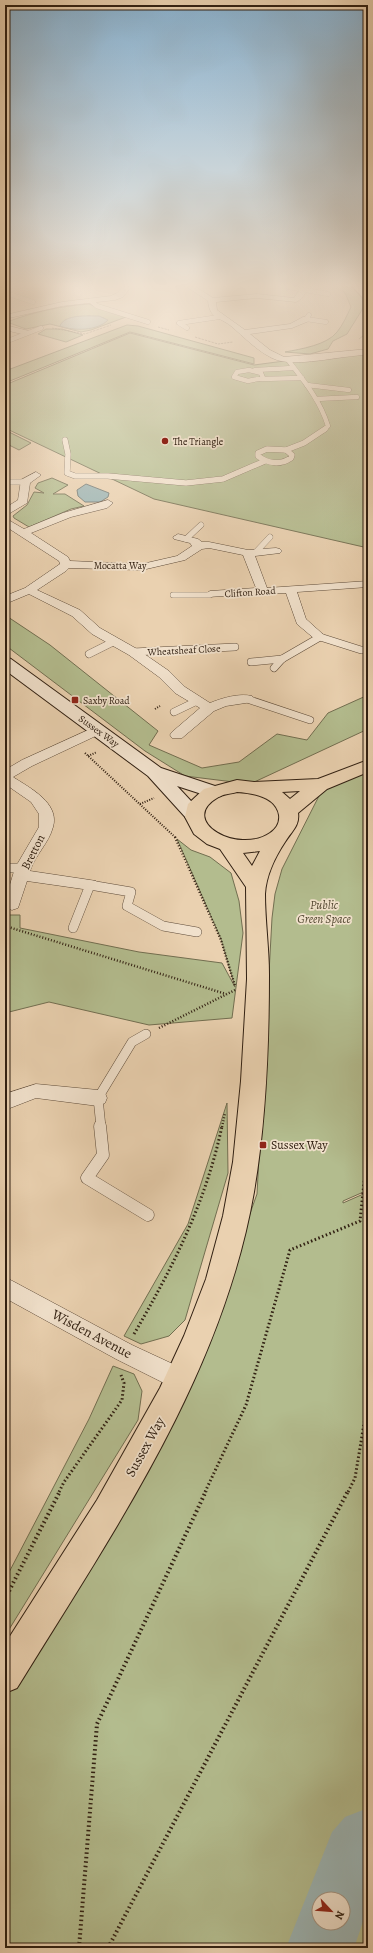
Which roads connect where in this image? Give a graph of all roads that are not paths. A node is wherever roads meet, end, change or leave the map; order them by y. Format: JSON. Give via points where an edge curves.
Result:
{"nodes":[{"id":1,"x":236,"y":378,"type":"edge"},
{"id":2,"x":296,"y":378,"type":"edge"},
{"id":3,"x":302,"y":378,"type":"edge"},
{"id":4,"x":260,"y":379,"type":"joint"},
{"id":5,"x":307,"y":385,"type":"junction"},
{"id":6,"x":349,"y":390,"type":"dead end"},
{"id":7,"x":357,"y":397,"type":"dead end"},
{"id":8,"x":316,"y":399,"type":"junction"},
{"id":9,"x":65,"y":440,"type":"dead end"},
{"id":10,"x":286,"y":450,"type":"junction"},
{"id":11,"x":265,"y":461,"type":"junction"},
{"id":12,"x":36,"y":475,"type":"dead end"},
{"id":13,"x":5,"y":482,"type":"edge"},
{"id":14,"x":25,"y":482,"type":"junction"},
{"id":15,"x":108,"y":503,"type":"dead end"},
{"id":16,"x":5,"y":513,"type":"edge"},
{"id":17,"x":5,"y":521,"type":"edge"},
{"id":18,"x":201,"y":525,"type":"dead end"},
{"id":19,"x":25,"y":532,"type":"junction"},
{"id":20,"x":270,"y":537,"type":"dead end"},
{"id":21,"x":182,"y":538,"type":"joint"},
{"id":22,"x":199,"y":546,"type":"junction"},
{"id":23,"x":276,"y":551,"type":"dead end"},
{"id":24,"x":252,"y":553,"type":"junction"},
{"id":25,"x":66,"y":564,"type":"junction"},
{"id":26,"x":368,"y":584,"type":"edge"},
{"id":27,"x":290,"y":589,"type":"junction"},
{"id":28,"x":29,"y":590,"type":"junction"},
{"id":29,"x":263,"y":591,"type":"junction"},
{"id":30,"x":173,"y":595,"type":"dead end"},
{"id":31,"x":210,"y":595,"type":"joint"},
{"id":32,"x":5,"y":600,"type":"edge"},
{"id":33,"x":320,"y":637,"type":"junction"},
{"id":34,"x":113,"y":642,"type":"junction"},
{"id":35,"x":235,"y":647,"type":"dead end"},
{"id":36,"x":368,"y":650,"type":"edge"},
{"id":37,"x":133,"y":652,"type":"junction"},
{"id":38,"x":90,"y":654,"type":"dead end"},
{"id":39,"x":282,"y":659,"type":"junction"},
{"id":40,"x":5,"y":662,"type":"edge"},
{"id":41,"x":251,"y":662,"type":"dead end"},
{"id":42,"x":274,"y":668,"type":"dead end"},
{"id":43,"x":247,"y":699,"type":"joint"},
{"id":44,"x":197,"y":701,"type":"junction"},
{"id":45,"x":209,"y":708,"type":"junction"},
{"id":46,"x":174,"y":712,"type":"dead end"},
{"id":47,"x":310,"y":720,"type":"dead end"},
{"id":48,"x":97,"y":730,"type":"junction"},
{"id":49,"x":177,"y":735,"type":"dead end"},
{"id":50,"x":368,"y":766,"type":"edge"},
{"id":51,"x":154,"y":772,"type":"junction"},
{"id":52,"x":5,"y":777,"type":"edge"},
{"id":53,"x":320,"y":785,"type":"junction"},
{"id":54,"x":249,"y":787,"type":"junction"},
{"id":55,"x":214,"y":792,"type":"junction"},
{"id":56,"x":288,"y":811,"type":"junction"},
{"id":57,"x":194,"y":815,"type":"junction"},
{"id":58,"x":278,"y":836,"type":"junction"},
{"id":59,"x":227,"y":846,"type":"junction"},
{"id":60,"x":5,"y":868,"type":"edge"},
{"id":61,"x":22,"y":872,"type":"junction"},
{"id":62,"x":90,"y":885,"type":"junction"},
{"id":63,"x":256,"y":886,"type":"junction"},
{"id":64,"x":12,"y":904,"type":"dead end"},
{"id":65,"x":73,"y":928,"type":"dead end"},
{"id":66,"x":197,"y":932,"type":"dead end"},
{"id":67,"x":146,"y":1034,"type":"road end"},
{"id":68,"x":98,"y":1098,"type":"junction"},
{"id":69,"x":5,"y":1102,"type":"edge"},
{"id":70,"x":148,"y":1215,"type":"dead end"},
{"id":71,"x":5,"y":1287,"type":"edge"},
{"id":72,"x":180,"y":1379,"type":"junction"},
{"id":73,"x":5,"y":1676,"type":"edge"}],
"edges":[{"from":1,"to":4,"type":"lane","via":[[246,381]]},
{"from":2,"to":4,"type":"lane"},
{"from":3,"to":5,"type":"lane"},
{"from":5,"to":6,"type":"lane"},
{"from":5,"to":8,"type":"lane"},
{"from":7,"to":8,"type":"lane"},
{"from":8,"to":10,"type":"lane","via":[[328,426]]},
{"from":9,"to":11,"type":"lane","via":[[68,454],[67,473],[75,476],[108,476],[186,483],[223,479]]},
{"from":10,"to":11,"type":"lane","via":[[292,455],[289,460],[278,463]]},
{"from":10,"to":11,"type":"lane","via":[[262,450],[258,456]]},
{"from":12,"to":14,"type":"street"},
{"from":13,"to":14,"type":"lane"},
{"from":14,"to":16,"type":"street","via":[[23,501]]},
{"from":15,"to":19,"type":"street","via":[[67,515]]},
{"from":17,"to":19,"type":"street"},
{"from":18,"to":21,"type":"lane"},
{"from":19,"to":25,"type":"street","via":[[64,559]]},
{"from":20,"to":24,"type":"lane"},
{"from":21,"to":22,"type":"street","via":[[194,541]]},
{"from":22,"to":24,"type":"street","via":[[219,546]]},
{"from":22,"to":25,"type":"street","name":"Mocatta Way","via":[[181,558],[142,566]]},
{"from":23,"to":24,"type":"street"},
{"from":24,"to":29,"type":"street"},
{"from":25,"to":28,"type":"street"},
{"from":26,"to":27,"type":"street","name":"Clifton Road"},
{"from":27,"to":29,"type":"street","name":"Clifton Road"},
{"from":27,"to":33,"type":"street","name":"Clifton Road","via":[[302,621]]},
{"from":28,"to":32,"type":"street"},
{"from":28,"to":34,"type":"street","name":"Wheatsheaf Close","via":[[76,613]]},
{"from":29,"to":31,"type":"street","name":"Clifton Road"},
{"from":30,"to":31,"type":"lane"},
{"from":33,"to":36,"type":"lane"},
{"from":33,"to":39,"type":"lane"},
{"from":34,"to":37,"type":"street","name":"Wheatsheaf Close"},
{"from":34,"to":38,"type":"lane"},
{"from":35,"to":37,"type":"lane","name":"Wheatsheaf Close"},
{"from":37,"to":44,"type":"street","name":"Wheatsheaf Close"},
{"from":39,"to":41,"type":"lane"},
{"from":39,"to":42,"type":"lane"},
{"from":40,"to":48,"type":"street","name":"Sussex Way"},
{"from":43,"to":45,"type":"street","via":[[223,702]]},
{"from":43,"to":47,"type":"lane"},
{"from":44,"to":45,"type":"street","name":"Wheatsheaf Close"},
{"from":44,"to":46,"type":"lane"},
{"from":45,"to":49,"type":"street"},
{"from":48,"to":51,"type":"street","name":"Sussex Way"},
{"from":48,"to":52,"type":"street","via":[[27,763]]},
{"from":50,"to":53,"type":"main road"},
{"from":51,"to":55,"type":"street","name":"Sussex Way"},
{"from":51,"to":57,"type":"street","name":"Sussex Way"},
{"from":52,"to":61,"type":"street","name":"Bretton","via":[[37,799],[46,814],[46,827]]},
{"from":53,"to":54,"type":"main road"},
{"from":53,"to":56,"type":"main road"},
{"from":54,"to":55,"type":"main road","via":[[224,788]]},
{"from":54,"to":56,"type":"main road","via":[[274,795]]},
{"from":55,"to":57,"type":"main road","via":[[203,798]]},
{"from":56,"to":58,"type":"main road","via":[[286,829]]},
{"from":57,"to":59,"type":"main road","via":[[202,833],[213,841]]},
{"from":58,"to":59,"type":"main road","via":[[255,846]]},
{"from":58,"to":63,"type":"main road","name":"Sussex Way"},
{"from":59,"to":63,"type":"main road"},
{"from":60,"to":61,"type":"lane"},
{"from":61,"to":62,"type":"street","name":"Bretton"},
{"from":61,"to":64,"type":"street","name":"Bretton"},
{"from":62,"to":65,"type":"lane"},
{"from":62,"to":66,"type":"lane","via":[[131,892],[127,906],[163,926]]},
{"from":63,"to":72,"type":"main road","name":"Sussex Way","via":[[258,997],[246,1160],[236,1217],[216,1291],[198,1342]]},
{"from":67,"to":68,"type":"lane","via":[[132,1042]]},
{"from":68,"to":69,"type":"street","via":[[36,1091]]},
{"from":68,"to":70,"type":"lane","via":[[103,1155],[87,1178]]},
{"from":71,"to":72,"type":"street","name":"Wisden Avenue","via":[[124,1352]]},
{"from":72,"to":73,"type":"main road","name":"Sussex Way","via":[[112,1506]]}]}
